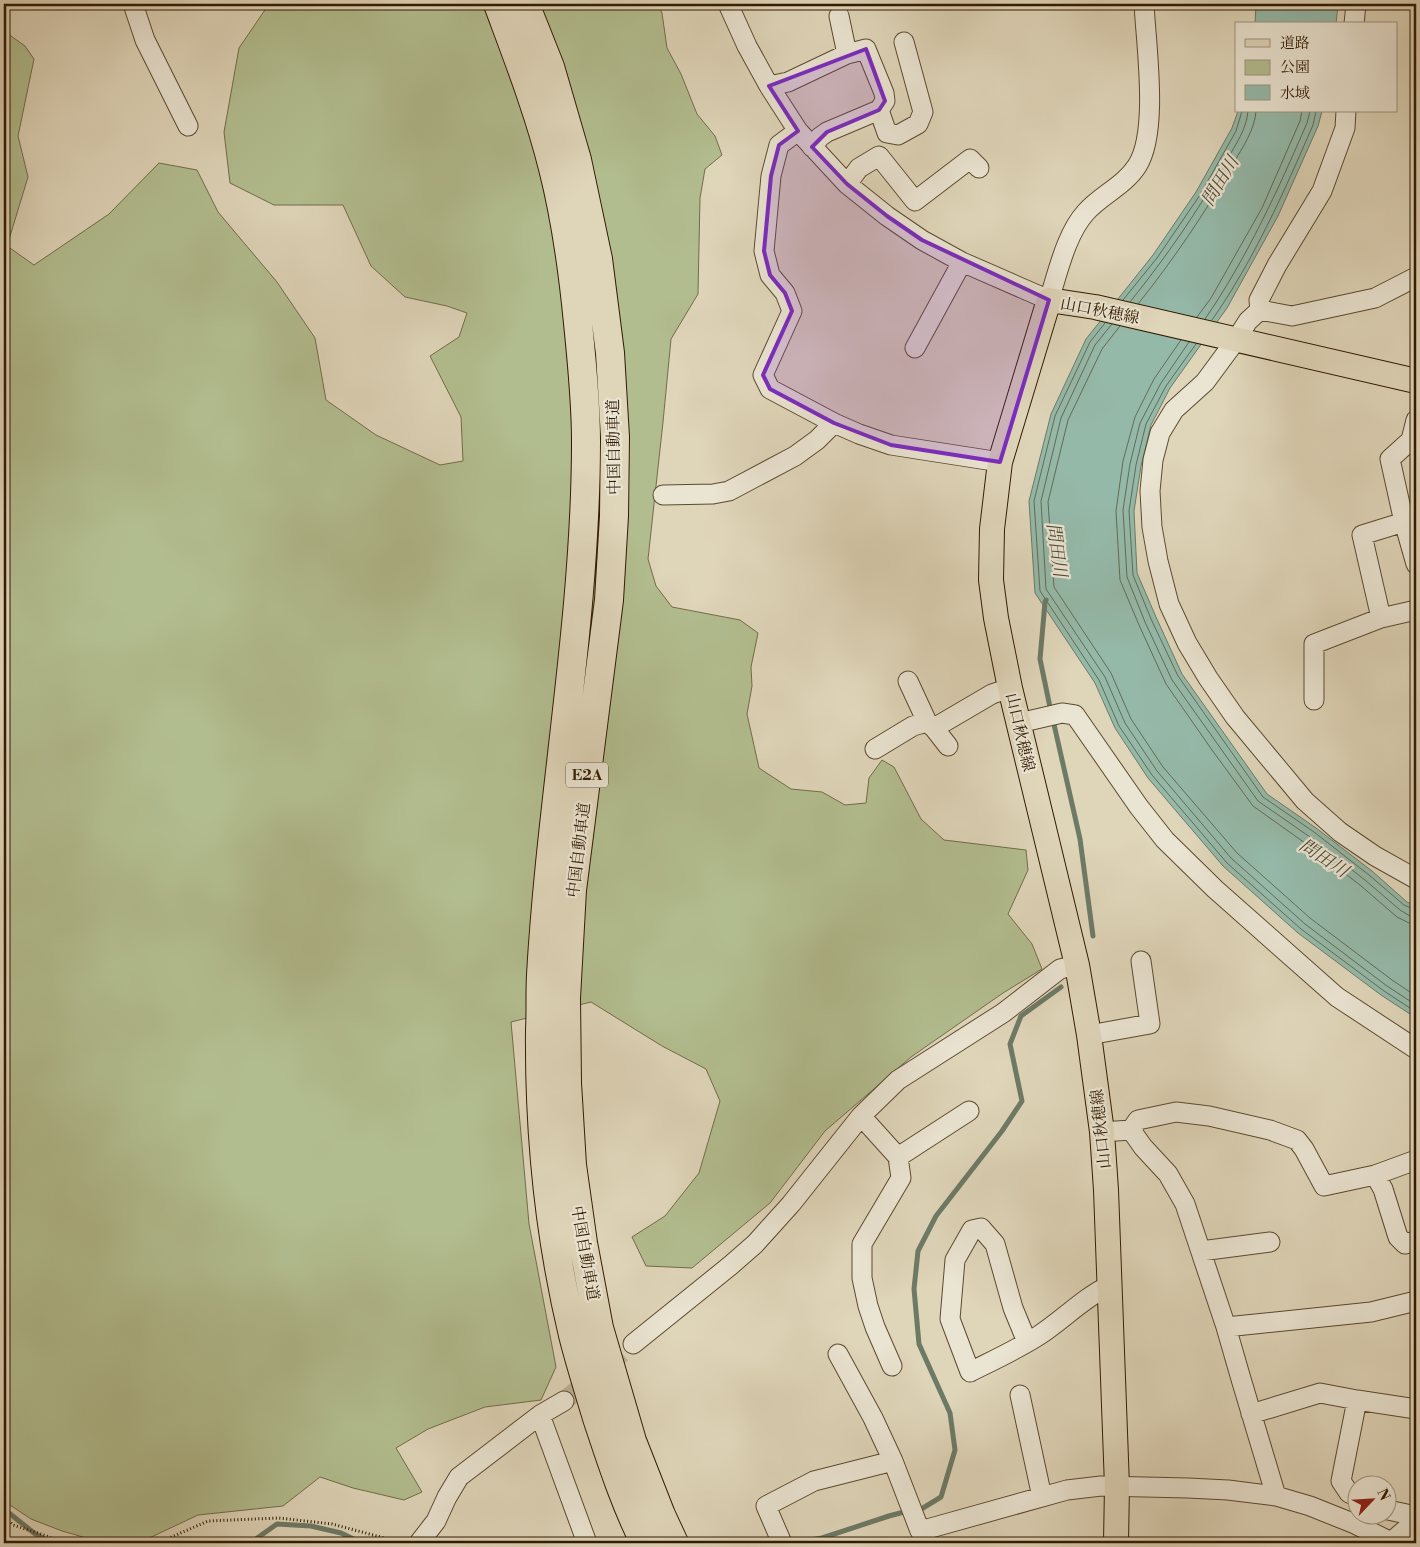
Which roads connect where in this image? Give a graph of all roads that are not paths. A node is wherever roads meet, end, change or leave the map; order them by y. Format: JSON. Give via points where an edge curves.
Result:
{"nodes":[{"id":1,"x":133,"y":4,"type":"edge"},
{"id":2,"x":498,"y":4,"type":"edge"},
{"id":3,"x":525,"y":4,"type":"edge"},
{"id":4,"x":728,"y":4,"type":"edge"},
{"id":5,"x":1144,"y":4,"type":"edge"},
{"id":6,"x":1356,"y":4,"type":"edge"},
{"id":7,"x":839,"y":16,"type":"dead end"},
{"id":8,"x":1354,"y":22,"type":"edge"},
{"id":9,"x":904,"y":42,"type":"dead end"},
{"id":10,"x":847,"y":54,"type":"junction"},
{"id":11,"x":769,"y":86,"type":"junction"},
{"id":12,"x":878,"y":110,"type":"junction"},
{"id":13,"x":1346,"y":112,"type":"edge"},
{"id":14,"x":188,"y":126,"type":"dead end"},
{"id":15,"x":798,"y":131,"type":"junction"},
{"id":16,"x":812,"y":147,"type":"junction"},
{"id":17,"x":970,"y":158,"type":"dead end"},
{"id":18,"x":847,"y":184,"type":"junction"},
{"id":19,"x":962,"y":262,"type":"junction"},
{"id":20,"x":1416,"y":277,"type":"edge"},
{"id":21,"x":1049,"y":300,"type":"junction"},
{"id":22,"x":1260,"y":310,"type":"junction"},
{"id":23,"x":1230,"y":338,"type":"junction"},
{"id":24,"x":914,"y":348,"type":"dead end"},
{"id":25,"x":1416,"y":381,"type":"edge"},
{"id":26,"x":1416,"y":420,"type":"edge"},
{"id":27,"x":834,"y":423,"type":"junction"},
{"id":28,"x":1000,"y":462,"type":"junction"},
{"id":29,"x":663,"y":495,"type":"dead end"},
{"id":30,"x":1404,"y":522,"type":"junction"},
{"id":31,"x":1416,"y":564,"type":"edge"},
{"id":32,"x":1416,"y":610,"type":"edge"},
{"id":33,"x":1381,"y":618,"type":"junction"},
{"id":34,"x":908,"y":681,"type":"dead end"},
{"id":35,"x":1010,"y":688,"type":"junction"},
{"id":36,"x":1314,"y":700,"type":"dead end"},
{"id":37,"x":1019,"y":723,"type":"junction"},
{"id":38,"x":931,"y":725,"type":"junction"},
{"id":39,"x":948,"y":746,"type":"dead end"},
{"id":40,"x":875,"y":749,"type":"dead end"},
{"id":41,"x":1416,"y":878,"type":"edge"},
{"id":42,"x":1141,"y":961,"type":"dead end"},
{"id":43,"x":1077,"y":965,"type":"junction"},
{"id":44,"x":1089,"y":1035,"type":"junction"},
{"id":45,"x":1416,"y":1049,"type":"edge"},
{"id":46,"x":969,"y":1111,"type":"dead end"},
{"id":47,"x":861,"y":1116,"type":"junction"},
{"id":48,"x":1130,"y":1130,"type":"junction"},
{"id":49,"x":1102,"y":1132,"type":"junction"},
{"id":50,"x":898,"y":1157,"type":"junction"},
{"id":51,"x":1416,"y":1160,"type":"edge"},
{"id":52,"x":1375,"y":1174,"type":"junction"},
{"id":53,"x":1416,"y":1241,"type":"edge"},
{"id":54,"x":1270,"y":1242,"type":"dead end"},
{"id":55,"x":1201,"y":1251,"type":"junction"},
{"id":56,"x":1110,"y":1285,"type":"junction"},
{"id":57,"x":1416,"y":1302,"type":"edge"},
{"id":58,"x":1226,"y":1326,"type":"junction"},
{"id":59,"x":1027,"y":1342,"type":"junction"},
{"id":60,"x":633,"y":1344,"type":"tunnel mouth"},
{"id":61,"x":838,"y":1354,"type":"dead end"},
{"id":62,"x":892,"y":1366,"type":"dead end"},
{"id":63,"x":1020,"y":1396,"type":"dead end"},
{"id":64,"x":1357,"y":1400,"type":"junction"},
{"id":65,"x":564,"y":1401,"type":"tunnel mouth"},
{"id":66,"x":1416,"y":1409,"type":"edge"},
{"id":67,"x":1251,"y":1414,"type":"junction"},
{"id":68,"x":540,"y":1415,"type":"junction"},
{"id":69,"x":893,"y":1460,"type":"junction"},
{"id":70,"x":1117,"y":1486,"type":"junction"},
{"id":71,"x":1348,"y":1492,"type":"edge"},
{"id":72,"x":1276,"y":1496,"type":"junction"},
{"id":73,"x":1042,"y":1497,"type":"junction"},
{"id":74,"x":1398,"y":1512,"type":"edge"},
{"id":75,"x":1416,"y":1516,"type":"edge"},
{"id":76,"x":1416,"y":1530,"type":"edge"},
{"id":77,"x":921,"y":1537,"type":"edge"},
{"id":78,"x":419,"y":1543,"type":"edge"},
{"id":79,"x":587,"y":1543,"type":"edge"},
{"id":80,"x":645,"y":1543,"type":"edge"},
{"id":81,"x":674,"y":1543,"type":"edge"},
{"id":82,"x":782,"y":1543,"type":"edge"},
{"id":83,"x":1116,"y":1543,"type":"edge"},
{"id":84,"x":1392,"y":1543,"type":"edge"}],
"edges":[{"from":1,"to":14,"type":"street","via":[[145,40]]},
{"from":2,"to":80,"type":"highway","name":"中国自動車道","number":"E2A","via":[[526,76],[553,168],[572,264],[586,437],[579,597],[541,978],[540,1087],[545,1167],[556,1250],[573,1335],[607,1449]]},
{"from":3,"to":81,"type":"highway","name":"中国自動車道","number":"E2A","via":[[550,67],[574,151],[598,259],[610,353],[615,437],[609,600],[572,900],[566,998],[572,1164],[600,1328],[632,1441]]},
{"from":4,"to":11,"type":"street"},
{"from":5,"to":21,"type":"street","via":[[1150,111],[1146,145],[1137,166],[1121,184],[1085,213],[1072,233]]},
{"from":6,"to":8,"type":"street"},
{"from":7,"to":10,"type":"street"},
{"from":9,"to":12,"type":"street","via":[[923,112],[918,124],[898,135],[888,133]]},
{"from":10,"to":11,"type":"street","via":[[788,82]]},
{"from":10,"to":12,"type":"street","via":[[866,49],[884,93],[885,101]]},
{"from":11,"to":15,"type":"street"},
{"from":12,"to":16,"type":"street","via":[[826,132]]},
{"from":13,"to":22,"type":"street","via":[[1345,128],[1322,191],[1277,265],[1260,300]]},
{"from":15,"to":16,"type":"street"},
{"from":15,"to":27,"type":"street","via":[[779,145],[771,176],[764,251],[770,275],[785,293],[792,311],[763,374],[770,389]]},
{"from":16,"to":18,"type":"street"},
{"from":17,"to":18,"type":"street","via":[[915,201],[879,156],[859,168]]},
{"from":18,"to":19,"type":"street","via":[[922,240]]},
{"from":19,"to":21,"type":"street"},
{"from":19,"to":24,"type":"street"},
{"from":20,"to":22,"type":"street","via":[[1375,298],[1292,316]]},
{"from":21,"to":23,"type":"main road","name":"山口秋穂線","via":[[1095,307]]},
{"from":21,"to":28,"type":"main road","name":"山口秋穂線"},
{"from":22,"to":23,"type":"street"},
{"from":23,"to":25,"type":"main road","name":"山口秋穂線"},
{"from":23,"to":41,"type":"street","via":[[1205,382],[1174,410],[1160,433],[1153,460],[1150,491],[1152,527],[1169,604],[1208,678],[1305,802],[1340,832]]},
{"from":26,"to":30,"type":"street","via":[[1411,440],[1390,459]]},
{"from":27,"to":28,"type":"street","via":[[891,445]]},
{"from":27,"to":29,"type":"street","via":[[795,456],[728,491]]},
{"from":28,"to":35,"type":"main road","name":"山口秋穂線","via":[[992,529],[991,580]]},
{"from":30,"to":31,"type":"street"},
{"from":30,"to":33,"type":"street","via":[[1362,535]]},
{"from":32,"to":33,"type":"street"},
{"from":33,"to":36,"type":"street","via":[[1314,644]]},
{"from":34,"to":38,"type":"street"},
{"from":35,"to":37,"type":"main road","name":"山口秋穂線"},
{"from":35,"to":38,"type":"street"},
{"from":37,"to":43,"type":"main road","name":"山口秋穂線"},
{"from":37,"to":45,"type":"street","via":[[1075,714],[1166,840],[1337,997]]},
{"from":38,"to":39,"type":"street"},
{"from":38,"to":40,"type":"street","via":[[914,726]]},
{"from":42,"to":44,"type":"street","via":[[1150,1024]]},
{"from":43,"to":44,"type":"main road","name":"山口秋穂線"},
{"from":43,"to":47,"type":"street","via":[[1060,969],[1003,1013],[898,1080]]},
{"from":44,"to":49,"type":"main road","name":"山口秋穂線"},
{"from":46,"to":50,"type":"street"},
{"from":47,"to":50,"type":"street"},
{"from":47,"to":60,"type":"street","via":[[792,1204],[755,1244]]},
{"from":48,"to":49,"type":"street"},
{"from":48,"to":52,"type":"street","via":[[1138,1120],[1176,1112],[1209,1116],[1270,1130],[1297,1140],[1324,1186]]},
{"from":48,"to":55,"type":"street","via":[[1168,1174],[1181,1196]]},
{"from":49,"to":56,"type":"main road","name":"山口秋穂線"},
{"from":50,"to":62,"type":"street","via":[[901,1178],[862,1244],[862,1278],[868,1306]]},
{"from":51,"to":52,"type":"street"},
{"from":52,"to":53,"type":"street","via":[[1398,1237],[1405,1244]]},
{"from":54,"to":55,"type":"street"},
{"from":55,"to":58,"type":"street"},
{"from":56,"to":59,"type":"street","via":[[1095,1292]]},
{"from":56,"to":70,"type":"main road","name":"山口秋穂線"},
{"from":57,"to":58,"type":"street","via":[[1371,1312]]},
{"from":58,"to":67,"type":"street"},
{"from":59,"to":59,"type":"street","via":[[970,1372],[950,1319],[955,1260],[972,1230],[981,1228],[995,1244],[1013,1308]]},
{"from":61,"to":69,"type":"street"},
{"from":63,"to":73,"type":"street"},
{"from":64,"to":66,"type":"street"},
{"from":64,"to":67,"type":"street","via":[[1320,1392]]},
{"from":64,"to":71,"type":"street","via":[[1341,1481]]},
{"from":65,"to":68,"type":"street"},
{"from":67,"to":72,"type":"street"},
{"from":68,"to":78,"type":"street","via":[[459,1477],[436,1521]]},
{"from":68,"to":79,"type":"street"},
{"from":69,"to":77,"type":"street"},
{"from":69,"to":82,"type":"street","via":[[814,1480],[766,1506]]},
{"from":70,"to":72,"type":"street","via":[[1228,1490]]},
{"from":70,"to":73,"type":"street","via":[[1092,1486]]},
{"from":70,"to":83,"type":"main road","name":"山口秋穂線"},
{"from":72,"to":84,"type":"street","via":[[1355,1524]]},
{"from":73,"to":77,"type":"street"},
{"from":74,"to":75,"type":"street"},
{"from":76,"to":84,"type":"street","via":[[1405,1530]]}]}
